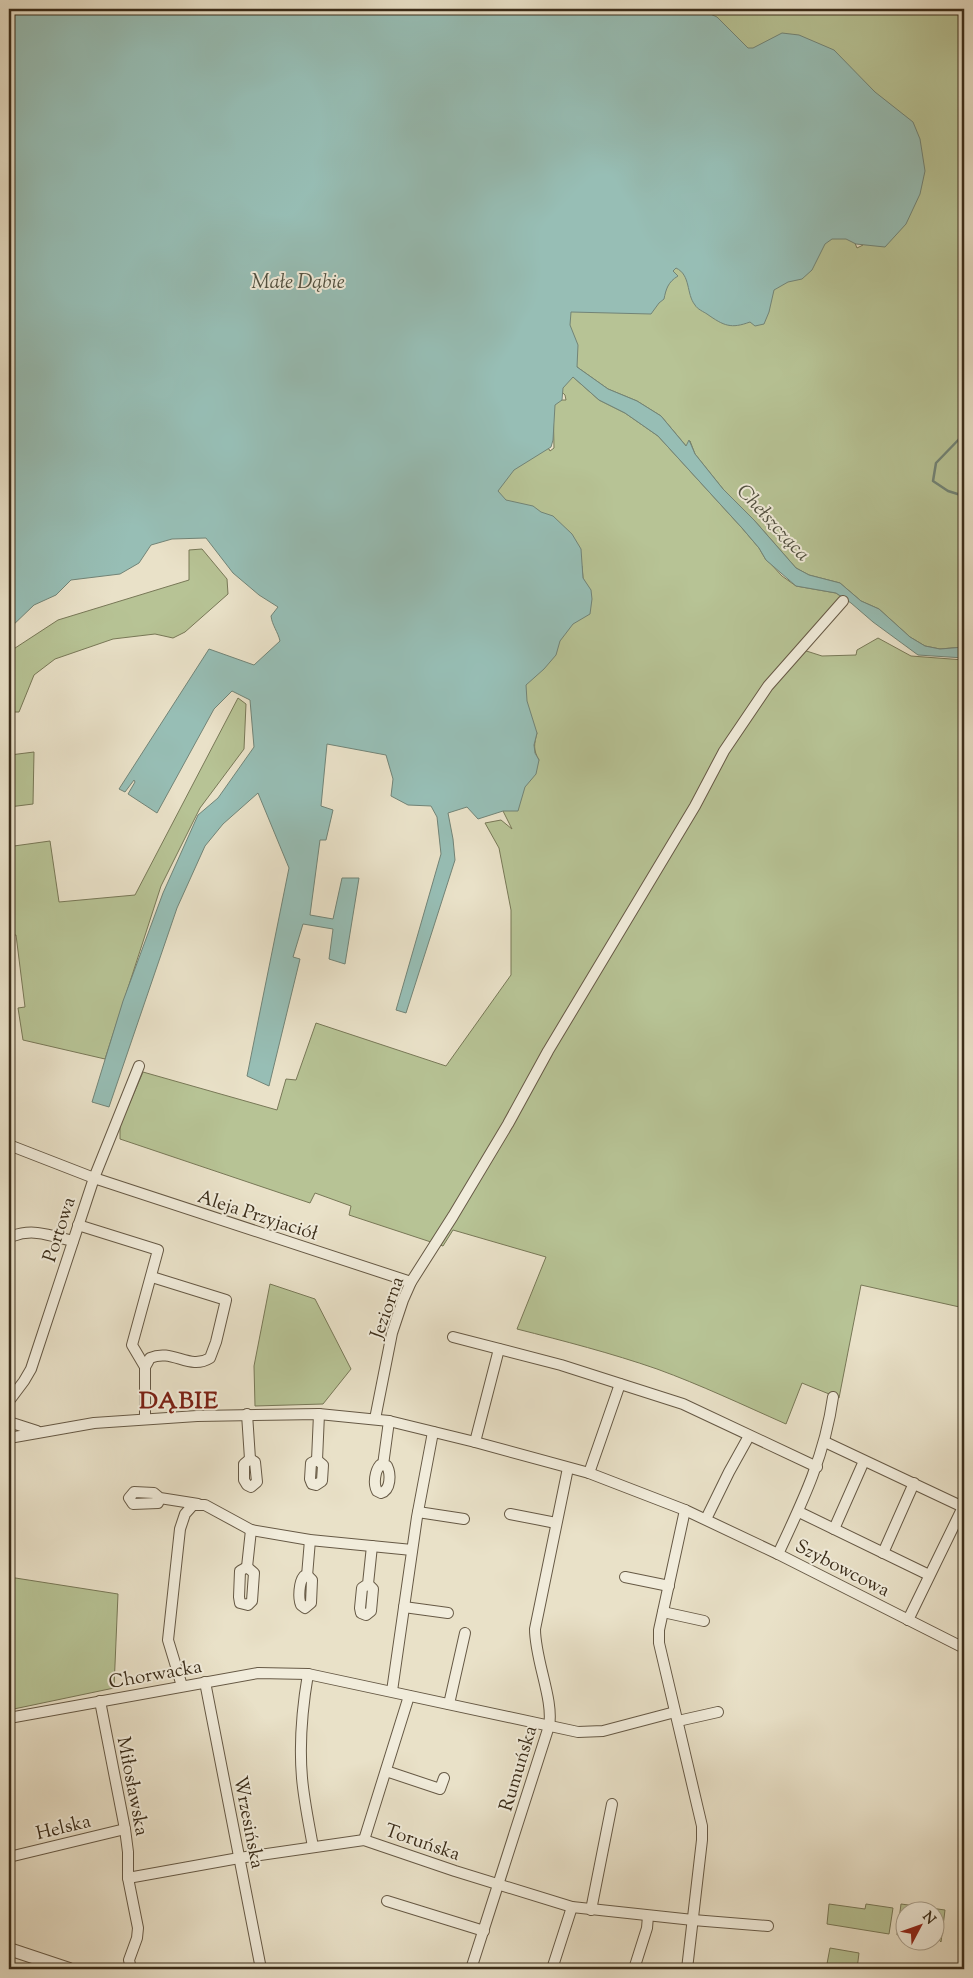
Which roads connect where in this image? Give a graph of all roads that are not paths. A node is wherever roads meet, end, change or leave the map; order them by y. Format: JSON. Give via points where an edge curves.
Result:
{"nodes":[{"id":1,"x":842,"y":601,"type":"dead end"},
{"id":2,"x":139,"y":1066,"type":"dead end"},
{"id":3,"x":9,"y":1145,"type":"edge"},
{"id":4,"x":94,"y":1178,"type":"junction"},
{"id":5,"x":78,"y":1226,"type":"junction"},
{"id":6,"x":13,"y":1236,"type":"dead end"},
{"id":7,"x":72,"y":1242,"type":"junction"},
{"id":8,"x":152,"y":1277,"type":"junction"},
{"id":9,"x":411,"y":1282,"type":"junction"},
{"id":10,"x":453,"y":1337,"type":"dead end"},
{"id":11,"x":499,"y":1349,"type":"junction"},
{"id":12,"x":145,"y":1367,"type":"junction"},
{"id":13,"x":620,"y":1384,"type":"junction"},
{"id":14,"x":833,"y":1396,"type":"dead end"},
{"id":15,"x":9,"y":1401,"type":"edge"},
{"id":16,"x":247,"y":1414,"type":"junction"},
{"id":17,"x":319,"y":1414,"type":"junction"},
{"id":18,"x":145,"y":1419,"type":"junction"},
{"id":19,"x":375,"y":1419,"type":"junction"},
{"id":20,"x":389,"y":1421,"type":"junction"},
{"id":21,"x":9,"y":1422,"type":"edge"},
{"id":22,"x":43,"y":1432,"type":"junction"},
{"id":23,"x":433,"y":1432,"type":"junction"},
{"id":24,"x":749,"y":1436,"type":"junction"},
{"id":25,"x":9,"y":1438,"type":"edge"},
{"id":26,"x":475,"y":1442,"type":"junction"},
{"id":27,"x":825,"y":1442,"type":"junction"},
{"id":28,"x":250,"y":1459,"type":"dead end"},
{"id":29,"x":317,"y":1460,"type":"dead end"},
{"id":30,"x":864,"y":1461,"type":"junction"},
{"id":31,"x":383,"y":1465,"type":"dead end"},
{"id":32,"x":817,"y":1467,"type":"junction"},
{"id":33,"x":568,"y":1468,"type":"junction"},
{"id":34,"x":589,"y":1474,"type":"junction"},
{"id":35,"x":914,"y":1483,"type":"junction"},
{"id":36,"x":160,"y":1498,"type":"dead end"},
{"id":37,"x":198,"y":1504,"type":"junction"},
{"id":38,"x":963,"y":1508,"type":"edge"},
{"id":39,"x":685,"y":1510,"type":"junction"},
{"id":40,"x":418,"y":1512,"type":"junction"},
{"id":41,"x":799,"y":1512,"type":"junction"},
{"id":42,"x":510,"y":1514,"type":"dead end"},
{"id":43,"x":706,"y":1519,"type":"junction"},
{"id":44,"x":464,"y":1520,"type":"dead end"},
{"id":45,"x":556,"y":1523,"type":"junction"},
{"id":46,"x":251,"y":1530,"type":"junction"},
{"id":47,"x":834,"y":1530,"type":"junction"},
{"id":48,"x":310,"y":1540,"type":"junction"},
{"id":49,"x":372,"y":1546,"type":"junction"},
{"id":50,"x":412,"y":1550,"type":"junction"},
{"id":51,"x":883,"y":1553,"type":"junction"},
{"id":52,"x":778,"y":1554,"type":"junction"},
{"id":53,"x":247,"y":1567,"type":"dead end"},
{"id":54,"x":929,"y":1575,"type":"junction"},
{"id":55,"x":307,"y":1576,"type":"dead end"},
{"id":56,"x":625,"y":1577,"type":"dead end"},
{"id":57,"x":368,"y":1584,"type":"dead end"},
{"id":58,"x":669,"y":1586,"type":"junction"},
{"id":59,"x":404,"y":1607,"type":"junction"},
{"id":60,"x":663,"y":1612,"type":"junction"},
{"id":61,"x":448,"y":1613,"type":"dead end"},
{"id":62,"x":908,"y":1620,"type":"junction"},
{"id":63,"x":704,"y":1621,"type":"dead end"},
{"id":64,"x":465,"y":1633,"type":"dead end"},
{"id":65,"x":964,"y":1648,"type":"edge"},
{"id":66,"x":308,"y":1674,"type":"junction"},
{"id":67,"x":205,"y":1682,"type":"junction"},
{"id":68,"x":182,"y":1686,"type":"junction"},
{"id":69,"x":392,"y":1691,"type":"junction"},
{"id":70,"x":409,"y":1696,"type":"junction"},
{"id":71,"x":100,"y":1701,"type":"junction"},
{"id":72,"x":449,"y":1704,"type":"junction"},
{"id":73,"x":718,"y":1712,"type":"dead end"},
{"id":74,"x":676,"y":1716,"type":"junction"},
{"id":75,"x":9,"y":1718,"type":"edge"},
{"id":76,"x":549,"y":1726,"type":"junction"},
{"id":77,"x":386,"y":1771,"type":"junction"},
{"id":78,"x":444,"y":1778,"type":"dead end"},
{"id":79,"x":612,"y":1804,"type":"dead end"},
{"id":80,"x":125,"y":1829,"type":"junction"},
{"id":81,"x":364,"y":1840,"type":"junction"},
{"id":82,"x":313,"y":1846,"type":"junction"},
{"id":83,"x":9,"y":1857,"type":"edge"},
{"id":84,"x":239,"y":1858,"type":"junction"},
{"id":85,"x":128,"y":1878,"type":"junction"},
{"id":86,"x":499,"y":1885,"type":"junction"},
{"id":87,"x":387,"y":1901,"type":"dead end"},
{"id":88,"x":572,"y":1907,"type":"junction"},
{"id":89,"x":591,"y":1910,"type":"junction"},
{"id":90,"x":648,"y":1916,"type":"junction"},
{"id":91,"x":692,"y":1920,"type":"junction"},
{"id":92,"x":768,"y":1926,"type":"dead end"},
{"id":93,"x":484,"y":1931,"type":"junction"},
{"id":94,"x":9,"y":1948,"type":"edge"},
{"id":95,"x":69,"y":1969,"type":"edge"},
{"id":96,"x":131,"y":1969,"type":"edge"},
{"id":97,"x":261,"y":1969,"type":"edge"},
{"id":98,"x":472,"y":1969,"type":"edge"},
{"id":99,"x":552,"y":1969,"type":"edge"},
{"id":100,"x":634,"y":1969,"type":"edge"},
{"id":101,"x":687,"y":1969,"type":"edge"}],
"edges":[{"from":1,"to":9,"type":"street","name":"Jeziorna","via":[[768,686],[724,751],[508,1124]]},
{"from":2,"to":4,"type":"street","name":"Portowa"},
{"from":3,"to":4,"type":"street","name":"Aleja Przyjaciół"},
{"from":4,"to":5,"type":"street","name":"Portowa"},
{"from":4,"to":9,"type":"street","name":"Aleja Przyjaciół"},
{"from":5,"to":7,"type":"street","name":"Portowa"},
{"from":5,"to":8,"type":"street","via":[[158,1250]]},
{"from":6,"to":7,"type":"street","via":[[34,1232]]},
{"from":7,"to":15,"type":"street","name":"Portowa","via":[[31,1369]]},
{"from":8,"to":12,"type":"street","via":[[132,1344]]},
{"from":8,"to":12,"type":"street","via":[[226,1300],[210,1358],[198,1364],[164,1354],[150,1358]]},
{"from":9,"to":19,"type":"street","name":"Jeziorna","via":[[392,1333]]},
{"from":10,"to":11,"type":"street"},
{"from":11,"to":13,"type":"street"},
{"from":11,"to":26,"type":"street"},
{"from":12,"to":18,"type":"street"},
{"from":13,"to":24,"type":"street","via":[[683,1404]]},
{"from":13,"to":34,"type":"street"},
{"from":14,"to":27,"type":"street"},
{"from":16,"to":17,"type":"street","name":"Szybowcowa"},
{"from":16,"to":18,"type":"street","name":"Szybowcowa"},
{"from":16,"to":28,"type":"street"},
{"from":17,"to":19,"type":"street","name":"Szybowcowa"},
{"from":17,"to":29,"type":"street"},
{"from":18,"to":22,"type":"street","name":"Szybowcowa"},
{"from":19,"to":20,"type":"street","name":"Szybowcowa"},
{"from":20,"to":23,"type":"street","name":"Szybowcowa"},
{"from":20,"to":31,"type":"street"},
{"from":21,"to":22,"type":"street","name":"Szybowcowa"},
{"from":22,"to":25,"type":"street","name":"Szybowcowa"},
{"from":23,"to":26,"type":"street","name":"Szybowcowa"},
{"from":23,"to":40,"type":"street"},
{"from":24,"to":32,"type":"street"},
{"from":24,"to":43,"type":"street"},
{"from":26,"to":33,"type":"street","name":"Szybowcowa"},
{"from":27,"to":30,"type":"street"},
{"from":27,"to":32,"type":"street"},
{"from":30,"to":35,"type":"street"},
{"from":30,"to":47,"type":"street"},
{"from":32,"to":41,"type":"street"},
{"from":33,"to":34,"type":"street","name":"Szybowcowa"},
{"from":33,"to":45,"type":"street","name":"Rumuńska"},
{"from":34,"to":39,"type":"street","name":"Szybowcowa"},
{"from":35,"to":38,"type":"street"},
{"from":35,"to":51,"type":"street"},
{"from":36,"to":37,"type":"street"},
{"from":37,"to":46,"type":"street","via":[[206,1505]]},
{"from":37,"to":68,"type":"street","via":[[193,1505],[182,1522],[168,1640]]},
{"from":38,"to":54,"type":"street"},
{"from":39,"to":43,"type":"street","name":"Szybowcowa"},
{"from":39,"to":58,"type":"street"},
{"from":40,"to":44,"type":"street"},
{"from":40,"to":50,"type":"street"},
{"from":41,"to":47,"type":"street"},
{"from":41,"to":52,"type":"street"},
{"from":42,"to":45,"type":"street"},
{"from":43,"to":52,"type":"street","name":"Szybowcowa"},
{"from":45,"to":76,"type":"street","name":"Rumuńska","via":[[535,1629]]},
{"from":46,"to":48,"type":"street"},
{"from":46,"to":53,"type":"street"},
{"from":47,"to":51,"type":"street"},
{"from":48,"to":49,"type":"street"},
{"from":48,"to":55,"type":"street"},
{"from":49,"to":50,"type":"street"},
{"from":49,"to":57,"type":"street"},
{"from":50,"to":59,"type":"street"},
{"from":51,"to":54,"type":"street"},
{"from":52,"to":62,"type":"street","name":"Szybowcowa"},
{"from":54,"to":62,"type":"street"},
{"from":56,"to":58,"type":"street"},
{"from":58,"to":60,"type":"street"},
{"from":59,"to":61,"type":"street"},
{"from":59,"to":69,"type":"street"},
{"from":60,"to":63,"type":"street"},
{"from":60,"to":74,"type":"street","via":[[659,1642]]},
{"from":62,"to":65,"type":"street","name":"Szybowcowa"},
{"from":64,"to":72,"type":"street"},
{"from":66,"to":67,"type":"street","name":"Chorwacka","via":[[272,1672]]},
{"from":66,"to":69,"type":"street","name":"Chorwacka"},
{"from":66,"to":82,"type":"street","via":[[301,1721],[301,1758]]},
{"from":67,"to":68,"type":"street","name":"Chorwacka"},
{"from":67,"to":84,"type":"street","name":"Wrzesińska"},
{"from":68,"to":71,"type":"street","name":"Chorwacka"},
{"from":69,"to":70,"type":"street","name":"Chorwacka"},
{"from":70,"to":72,"type":"street","name":"Chorwacka"},
{"from":70,"to":77,"type":"street"},
{"from":71,"to":75,"type":"street","name":"Chorwacka"},
{"from":71,"to":80,"type":"street","name":"Miłosławska"},
{"from":72,"to":76,"type":"street","name":"Chorwacka"},
{"from":73,"to":74,"type":"street","name":"Chorwacka"},
{"from":74,"to":76,"type":"street","name":"Chorwacka","via":[[603,1731],[578,1732]]},
{"from":74,"to":91,"type":"street","via":[[702,1826]]},
{"from":76,"to":86,"type":"street","name":"Rumuńska"},
{"from":77,"to":78,"type":"street","via":[[440,1789]]},
{"from":77,"to":81,"type":"street"},
{"from":79,"to":89,"type":"street"},
{"from":80,"to":83,"type":"street","name":"Helska"},
{"from":80,"to":85,"type":"street","name":"Miłosławska"},
{"from":81,"to":82,"type":"street","name":"Toruńska"},
{"from":81,"to":86,"type":"street","name":"Toruńska"},
{"from":82,"to":84,"type":"street","name":"Toruńska"},
{"from":84,"to":85,"type":"street"},
{"from":84,"to":97,"type":"street","name":"Wrzesińska"},
{"from":85,"to":96,"type":"street","name":"Miłosławska","via":[[138,1928],[130,1960]]},
{"from":86,"to":88,"type":"street","name":"Toruńska"},
{"from":86,"to":93,"type":"street","name":"Rumuńska"},
{"from":87,"to":93,"type":"street"},
{"from":88,"to":89,"type":"street","name":"Toruńska"},
{"from":88,"to":99,"type":"street"},
{"from":89,"to":90,"type":"street","name":"Toruńska"},
{"from":90,"to":91,"type":"street","name":"Toruńska"},
{"from":90,"to":100,"type":"street"},
{"from":91,"to":92,"type":"street","name":"Toruńska"},
{"from":91,"to":101,"type":"street"},
{"from":93,"to":98,"type":"street","name":"Rumuńska"},
{"from":94,"to":95,"type":"street"}]}
